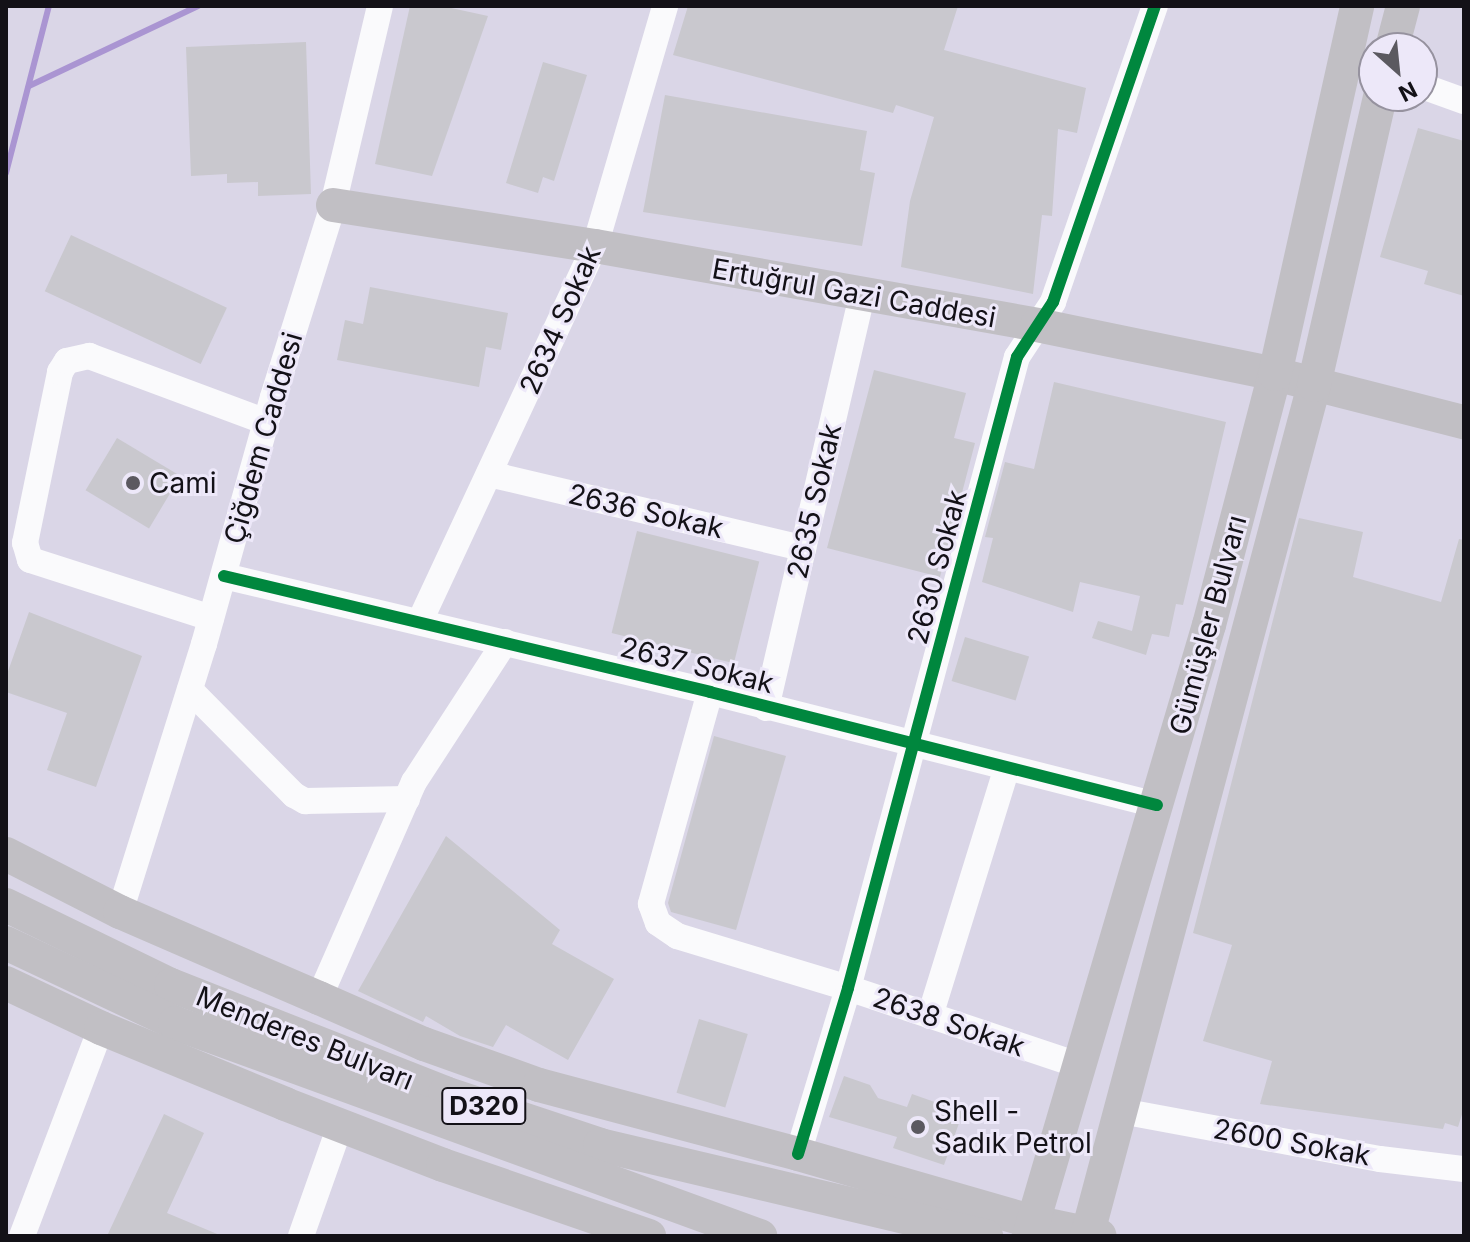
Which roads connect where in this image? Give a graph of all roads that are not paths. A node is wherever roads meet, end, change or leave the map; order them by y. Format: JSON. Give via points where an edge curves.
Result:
{"nodes":[{"id":1,"x":380,"y":6,"type":"edge"},
{"id":2,"x":665,"y":6,"type":"edge"},
{"id":3,"x":1357,"y":6,"type":"edge"},
{"id":4,"x":1403,"y":6,"type":"edge"},
{"id":5,"x":1148,"y":8,"type":"edge"},
{"id":6,"x":1396,"y":32,"type":"edge"},
{"id":7,"x":1438,"y":92,"type":"edge"},
{"id":8,"x":1464,"y":101,"type":"edge"},
{"id":9,"x":1376,"y":112,"type":"edge"},
{"id":10,"x":333,"y":205,"type":"junction"},
{"id":11,"x":595,"y":246,"type":"junction"},
{"id":12,"x":862,"y":294,"type":"junction"},
{"id":13,"x":1037,"y":325,"type":"junction"},
{"id":14,"x":1275,"y":374,"type":"junction"},
{"id":15,"x":1314,"y":385,"type":"junction"},
{"id":16,"x":1463,"y":418,"type":"edge"},
{"id":17,"x":266,"y":422,"type":"junction"},
{"id":18,"x":489,"y":474,"type":"junction"},
{"id":19,"x":803,"y":548,"type":"junction"},
{"id":20,"x":224,"y":576,"type":"junction"},
{"id":21,"x":211,"y":618,"type":"junction"},
{"id":22,"x":420,"y":621,"type":"junction"},
{"id":23,"x":505,"y":642,"type":"junction"},
{"id":24,"x":190,"y":690,"type":"junction"},
{"id":25,"x":710,"y":692,"type":"junction"},
{"id":26,"x":766,"y":708,"type":"junction"},
{"id":27,"x":915,"y":745,"type":"junction"},
{"id":28,"x":1007,"y":768,"type":"junction"},
{"id":29,"x":407,"y":799,"type":"junction"},
{"id":30,"x":1157,"y":805,"type":"junction"},
{"id":31,"x":6,"y":854,"type":"edge"},
{"id":32,"x":6,"y":905,"type":"edge"},
{"id":33,"x":120,"y":912,"type":"junction"},
{"id":34,"x":6,"y":943,"type":"edge"},
{"id":35,"x":6,"y":983,"type":"edge"},
{"id":36,"x":848,"y":988,"type":"junction"},
{"id":37,"x":319,"y":998,"type":"junction"},
{"id":38,"x":930,"y":1016,"type":"junction"},
{"id":39,"x":101,"y":1028,"type":"junction"},
{"id":40,"x":1078,"y":1065,"type":"junction"},
{"id":41,"x":1121,"y":1111,"type":"junction"},
{"id":42,"x":340,"y":1126,"type":"junction"},
{"id":43,"x":798,"y":1154,"type":"junction"},
{"id":44,"x":1464,"y":1169,"type":"edge"},
{"id":45,"x":1031,"y":1229,"type":"edge"},
{"id":46,"x":1091,"y":1235,"type":"edge"},
{"id":47,"x":22,"y":1236,"type":"edge"},
{"id":48,"x":301,"y":1236,"type":"edge"},
{"id":49,"x":649,"y":1236,"type":"edge"},
{"id":50,"x":760,"y":1236,"type":"edge"},
{"id":51,"x":986,"y":1236,"type":"edge"}],
"edges":[{"from":1,"to":10,"type":"street","name":"Çiğdem Caddesi"},
{"from":2,"to":11,"type":"street","name":"2634 Sokak"},
{"from":3,"to":14,"type":"main road","name":"Gümüşler Bulvarı"},
{"from":4,"to":6,"type":"main road"},
{"from":5,"to":13,"type":"street","name":"2630 Sokak","via":[[1053,302]]},
{"from":7,"to":8,"type":"street"},
{"from":9,"to":15,"type":"main road","name":"Gümüşler Bulvarı"},
{"from":10,"to":11,"type":"main road","name":"Ertuğrul Gazi Caddesi"},
{"from":10,"to":17,"type":"street","name":"Çiğdem Caddesi"},
{"from":11,"to":12,"type":"main road","name":"Ertuğrul Gazi Caddesi"},
{"from":11,"to":18,"type":"street","name":"2634 Sokak"},
{"from":12,"to":13,"type":"main road","name":"Ertuğrul Gazi Caddesi"},
{"from":12,"to":19,"type":"street","name":"2635 Sokak"},
{"from":13,"to":14,"type":"main road","name":"Ertuğrul Gazi Caddesi"},
{"from":13,"to":27,"type":"street","name":"2630 Sokak","via":[[1017,357]]},
{"from":14,"to":15,"type":"main road","name":"Ertuğrul Gazi Caddesi"},
{"from":14,"to":30,"type":"main road","name":"Gümüşler Bulvarı"},
{"from":15,"to":16,"type":"main road","name":"Ertuğrul Gazi Caddesi"},
{"from":15,"to":41,"type":"main road","name":"Gümüşler Bulvarı"},
{"from":17,"to":20,"type":"street","name":"Çiğdem Caddesi"},
{"from":17,"to":21,"type":"street","via":[[89,356],[67,361],[60,372],[25,543],[30,560]]},
{"from":18,"to":19,"type":"street","name":"2636 Sokak"},
{"from":18,"to":22,"type":"street","name":"2634 Sokak"},
{"from":19,"to":26,"type":"street","name":"2635 Sokak"},
{"from":20,"to":21,"type":"street","name":"Çiğdem Caddesi"},
{"from":20,"to":22,"type":"street","name":"2637 Sokak"},
{"from":21,"to":24,"type":"street","name":"Çiğdem Caddesi"},
{"from":22,"to":23,"type":"street","name":"2637 Sokak"},
{"from":23,"to":25,"type":"street","name":"2637 Sokak"},
{"from":23,"to":29,"type":"street"},
{"from":24,"to":29,"type":"street","via":[[305,801]]},
{"from":24,"to":33,"type":"street","name":"Çiğdem Caddesi"},
{"from":25,"to":26,"type":"street","name":"2637 Sokak"},
{"from":25,"to":36,"type":"street","name":"2638 Sokak","via":[[651,904],[658,923],[677,936]]},
{"from":26,"to":27,"type":"street","name":"2637 Sokak"},
{"from":27,"to":28,"type":"street","name":"2637 Sokak"},
{"from":27,"to":36,"type":"street","name":"2630 Sokak"},
{"from":28,"to":30,"type":"street","name":"2637 Sokak"},
{"from":28,"to":38,"type":"street"},
{"from":29,"to":37,"type":"street"},
{"from":30,"to":40,"type":"main road","name":"Gümüşler Bulvarı"},
{"from":31,"to":33,"type":"main road"},
{"from":32,"to":51,"type":"main road","name":"Menderes Bulvarı","number":"D320","via":[[171,985],[445,1093],[600,1145]]},
{"from":33,"to":37,"type":"main road"},
{"from":34,"to":50,"type":"main road","name":"Menderes Bulvarı","number":"D320","via":[[175,1023]]},
{"from":35,"to":39,"type":"main road"},
{"from":36,"to":38,"type":"street","name":"2638 Sokak"},
{"from":36,"to":43,"type":"street","name":"2630 Sokak"},
{"from":37,"to":43,"type":"main road","via":[[424,1044],[539,1085]]},
{"from":38,"to":40,"type":"street","name":"2638 Sokak"},
{"from":39,"to":42,"type":"main road"},
{"from":39,"to":47,"type":"street"},
{"from":40,"to":45,"type":"main road","name":"Gümüşler Bulvarı"},
{"from":41,"to":44,"type":"street","name":"2600 Sokak","via":[[1380,1159]]},
{"from":41,"to":46,"type":"main road","name":"Gümüşler Bulvarı"},
{"from":42,"to":48,"type":"street"},
{"from":42,"to":49,"type":"main road"},
{"from":43,"to":45,"type":"main road"},
{"from":45,"to":46,"type":"main road"}]}
